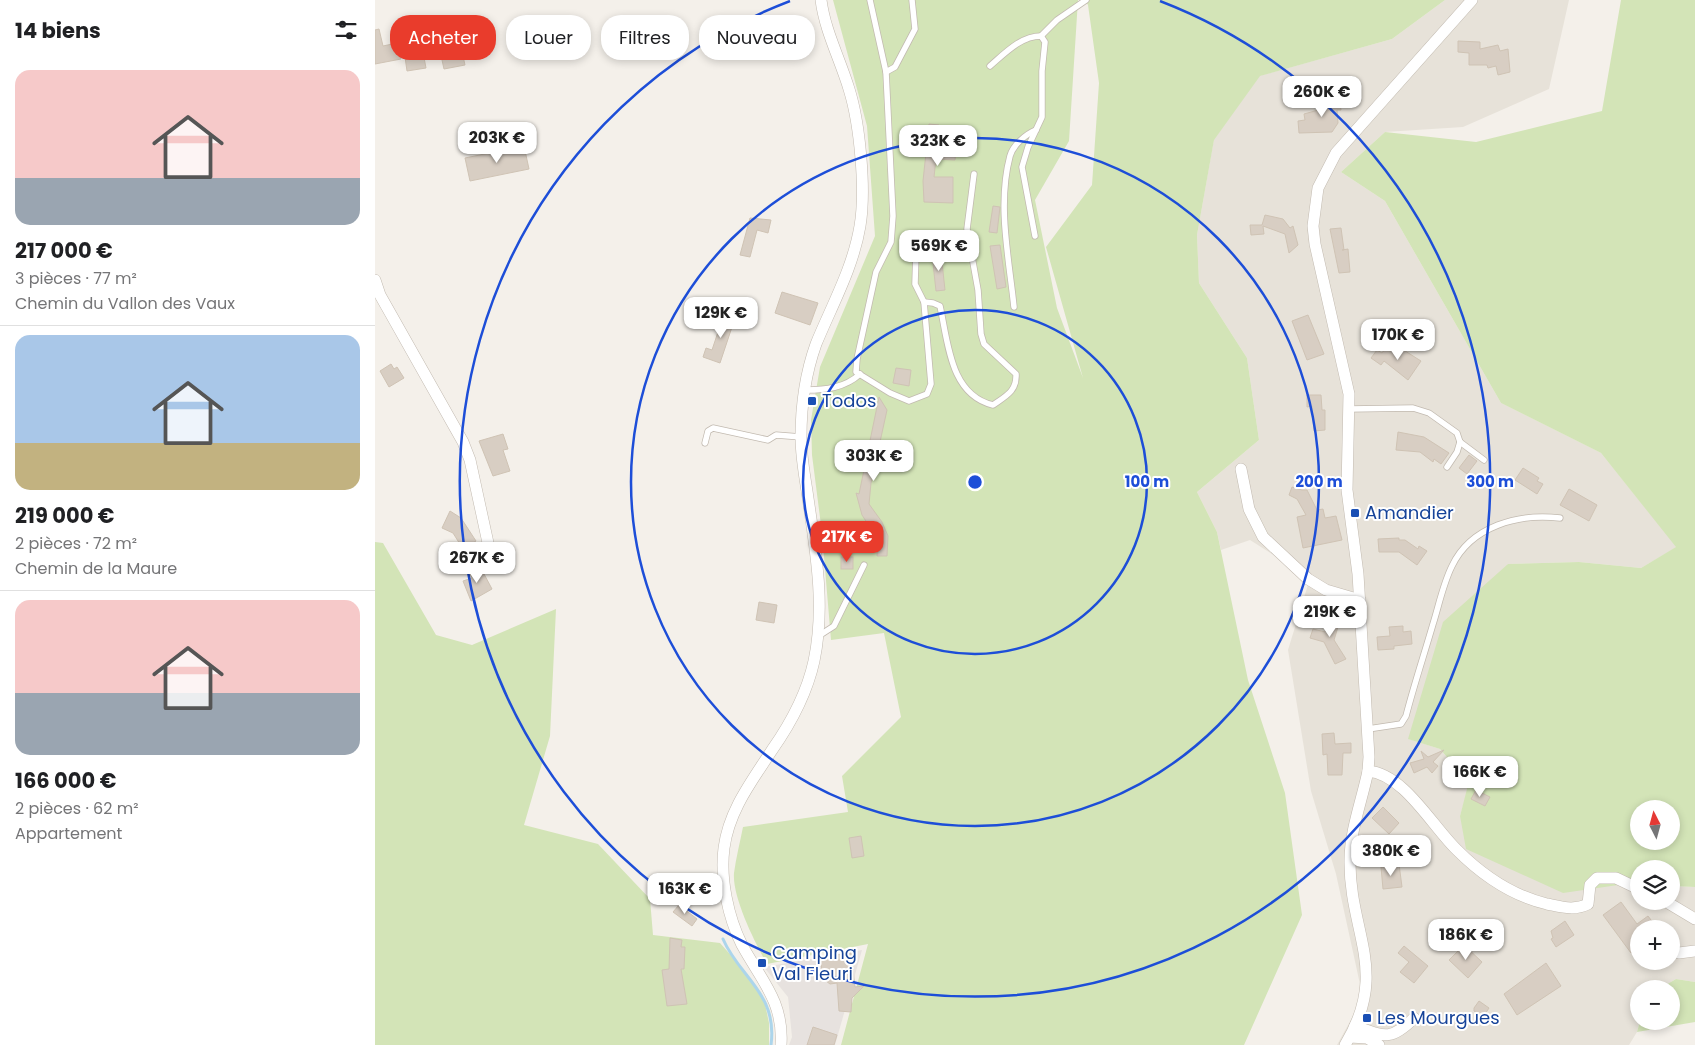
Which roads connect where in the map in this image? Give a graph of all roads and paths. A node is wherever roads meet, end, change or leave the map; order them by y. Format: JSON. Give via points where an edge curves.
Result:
{"nodes":[{"id":1,"x":821,"y":0,"type":"edge"},
{"id":2,"x":870,"y":0,"type":"edge"},
{"id":3,"x":912,"y":0,"type":"edge"},
{"id":4,"x":1087,"y":0,"type":"edge"},
{"id":5,"x":1472,"y":0,"type":"edge"},
{"id":6,"x":1041,"y":36,"type":"junction"},
{"id":7,"x":990,"y":66,"type":"dead end"},
{"id":8,"x":886,"y":72,"type":"junction"},
{"id":9,"x":1036,"y":130,"type":"junction"},
{"id":10,"x":974,"y":174,"type":"dead end"},
{"id":11,"x":1035,"y":236,"type":"dead end"},
{"id":12,"x":916,"y":252,"type":"dead end"},
{"id":13,"x":375,"y":280,"type":"edge"},
{"id":14,"x":923,"y":302,"type":"junction"},
{"id":15,"x":1014,"y":307,"type":"dead end"},
{"id":16,"x":860,"y":374,"type":"junction"},
{"id":17,"x":806,"y":390,"type":"junction"},
{"id":18,"x":1349,"y":409,"type":"junction"},
{"id":19,"x":801,"y":437,"type":"junction"},
{"id":20,"x":1460,"y":442,"type":"junction"},
{"id":21,"x":705,"y":443,"type":"dead end"},
{"id":22,"x":1484,"y":460,"type":"dead end"},
{"id":23,"x":1447,"y":468,"type":"dead end"},
{"id":24,"x":1241,"y":469,"type":"dead end"},
{"id":25,"x":1560,"y":518,"type":"dead end"},
{"id":26,"x":490,"y":552,"type":"dead end"},
{"id":27,"x":865,"y":565,"type":"dead end"},
{"id":28,"x":1360,"y":600,"type":"junction"},
{"id":29,"x":817,"y":637,"type":"junction"},
{"id":30,"x":1368,"y":729,"type":"junction"},
{"id":31,"x":1369,"y":771,"type":"junction"},
{"id":32,"x":1630,"y":885,"type":"edge"},
{"id":33,"x":1680,"y":910,"type":"edge"},
{"id":34,"x":1695,"y":918,"type":"edge"},
{"id":35,"x":1695,"y":951,"type":"edge"},
{"id":36,"x":1680,"y":953,"type":"edge"},
{"id":37,"x":1414,"y":1018,"type":"dead end"},
{"id":38,"x":1350,"y":1036,"type":"edge"},
{"id":39,"x":781,"y":1045,"type":"edge"},
{"id":40,"x":1379,"y":1045,"type":"edge"}],
"edges":[{"from":1,"to":17,"type":"street","via":[[828,33],[853,105],[862,194],[861,223],[847,275],[816,346]]},
{"from":2,"to":8,"type":"lane"},
{"from":3,"to":8,"type":"lane","via":[[915,29],[895,67]]},
{"from":4,"to":6,"type":"lane","via":[[1057,20]]},
{"from":5,"to":18,"type":"street","via":[[1336,152],[1318,188],[1313,226],[1315,244],[1346,373]]},
{"from":6,"to":7,"type":"lane","via":[[1032,36],[1016,44]]},
{"from":6,"to":9,"type":"lane","via":[[1045,44],[1042,117]]},
{"from":8,"to":16,"type":"lane","via":[[893,224],[891,242],[876,272],[864,324],[857,359],[856,372]]},
{"from":9,"to":11,"type":"lane","via":[[1022,168]]},
{"from":9,"to":15,"type":"lane","via":[[1027,134],[1010,154],[1004,208]]},
{"from":10,"to":14,"type":"lane","via":[[967,229],[979,290],[981,334],[985,344],[1016,374],[1017,385],[1010,394],[993,405],[979,402],[967,391],[953,362],[939,306]]},
{"from":12,"to":14,"type":"lane","via":[[915,284]]},
{"from":13,"to":26,"type":"street","via":[[380,295],[463,442],[470,460]]},
{"from":14,"to":16,"type":"lane","via":[[931,384],[927,394],[909,401]]},
{"from":16,"to":17,"type":"lane","via":[[851,382],[823,390]]},
{"from":17,"to":19,"type":"street"},
{"from":18,"to":20,"type":"lane","via":[[1413,408],[1429,413],[1457,433]]},
{"from":18,"to":28,"type":"street","via":[[1347,490]]},
{"from":19,"to":21,"type":"lane","via":[[781,434],[767,440],[713,428],[708,431]]},
{"from":19,"to":29,"type":"street","via":[[819,586]]},
{"from":20,"to":22,"type":"lane"},
{"from":20,"to":23,"type":"lane"},
{"from":24,"to":28,"type":"street","via":[[1249,509],[1263,537],[1308,579],[1326,590]]},
{"from":25,"to":30,"type":"lane","via":[[1534,516],[1505,523],[1487,529],[1467,543],[1452,566],[1406,716],[1401,724]]},
{"from":27,"to":29,"type":"lane","via":[[834,626]]},
{"from":28,"to":30,"type":"street"},
{"from":29,"to":39,"type":"street","via":[[806,688],[794,715],[739,802],[724,848],[733,920],[775,1002],[781,1019]]},
{"from":30,"to":31,"type":"street"},
{"from":31,"to":32,"type":"street","via":[[1381,772],[1397,783],[1457,851],[1507,890],[1529,899],[1578,909],[1588,904],[1589,886],[1597,878],[1616,878]]},
{"from":31,"to":38,"type":"street","via":[[1350,858],[1368,977],[1365,998]]},
{"from":33,"to":34,"type":"street"},
{"from":35,"to":36,"type":"street"},
{"from":37,"to":38,"type":"street","via":[[1392,1036]]},
{"from":38,"to":40,"type":"street","via":[[1367,1038]]}]}
